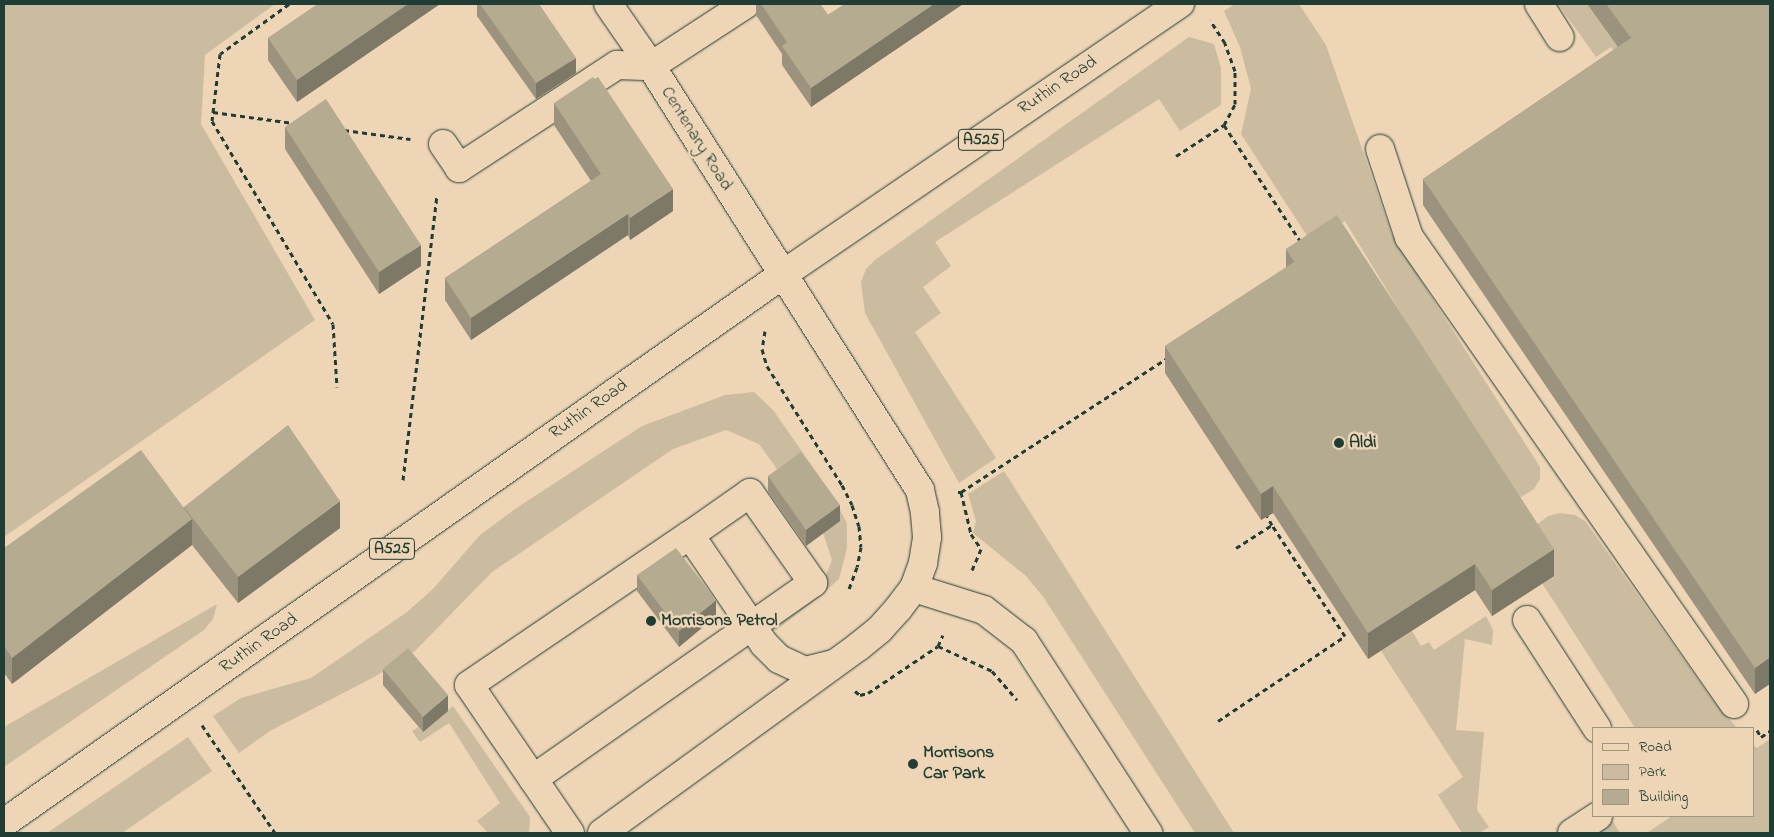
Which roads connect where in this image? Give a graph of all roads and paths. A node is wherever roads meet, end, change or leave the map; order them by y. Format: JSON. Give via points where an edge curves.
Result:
{"nodes":[{"id":1,"x":289,"y":4,"type":"edge"},
{"id":2,"x":608,"y":4,"type":"edge"},
{"id":3,"x":746,"y":4,"type":"edge"},
{"id":4,"x":1180,"y":4,"type":"edge"},
{"id":5,"x":1539,"y":4,"type":"edge"},
{"id":6,"x":1205,"y":12,"type":"dead end"},
{"id":7,"x":1560,"y":37,"type":"dead end"},
{"id":8,"x":651,"y":66,"type":"junction"},
{"id":9,"x":213,"y":112,"type":"junction"},
{"id":10,"x":299,"y":124,"type":"edge"},
{"id":11,"x":1224,"y":125,"type":"junction"},
{"id":12,"x":337,"y":129,"type":"edge"},
{"id":13,"x":442,"y":144,"type":"joint"},
{"id":14,"x":1380,"y":148,"type":"dead end"},
{"id":15,"x":1176,"y":156,"type":"dead end"},
{"id":16,"x":459,"y":168,"type":"junction"},
{"id":17,"x":1306,"y":250,"type":"edge"},
{"id":18,"x":782,"y":275,"type":"junction"},
{"id":19,"x":1173,"y":355,"type":"edge"},
{"id":20,"x":337,"y":387,"type":"dead end"},
{"id":21,"x":403,"y":480,"type":"dead end"},
{"id":22,"x":961,"y":492,"type":"dead end"},
{"id":23,"x":1266,"y":516,"type":"edge"},
{"id":24,"x":1272,"y":525,"type":"junction"},
{"id":25,"x":690,"y":535,"type":"junction"},
{"id":26,"x":1236,"y":548,"type":"dead end"},
{"id":27,"x":914,"y":588,"type":"junction"},
{"id":28,"x":1527,"y":620,"type":"dead end"},
{"id":29,"x":752,"y":626,"type":"junction"},
{"id":30,"x":836,"y":663,"type":"junction"},
{"id":31,"x":183,"y":698,"type":"junction"},
{"id":32,"x":1734,"y":704,"type":"dead end"},
{"id":33,"x":1218,"y":721,"type":"dead end"},
{"id":34,"x":1596,"y":727,"type":"edge"},
{"id":35,"x":533,"y":779,"type":"junction"},
{"id":36,"x":1596,"y":817,"type":"edge"},
{"id":37,"x":4,"y":823,"type":"edge"},
{"id":38,"x":275,"y":833,"type":"edge"},
{"id":39,"x":570,"y":833,"type":"edge"},
{"id":40,"x":602,"y":833,"type":"edge"},
{"id":41,"x":1148,"y":833,"type":"edge"},
{"id":42,"x":1572,"y":833,"type":"edge"}],
"edges":[{"from":1,"to":9,"type":"path","via":[[220,54]]},
{"from":2,"to":8,"type":"main road","name":"Centenary Road"},
{"from":3,"to":8,"type":"main road"},
{"from":4,"to":18,"type":"main road","name":"Ruthin Road","number":"A525"},
{"from":5,"to":7,"type":"main road"},
{"from":6,"to":11,"type":"path","via":[[1225,44],[1235,71],[1235,104]]},
{"from":8,"to":16,"type":"main road","via":[[617,65]]},
{"from":8,"to":18,"type":"main road","name":"Centenary Road"},
{"from":9,"to":10,"type":"path"},
{"from":9,"to":20,"type":"path","via":[[212,121],[333,324]]},
{"from":11,"to":15,"type":"path"},
{"from":11,"to":17,"type":"path"},
{"from":12,"to":13,"type":"path"},
{"from":13,"to":16,"type":"main road"},
{"from":14,"to":32,"type":"main road","via":[[1409,237]]},
{"from":16,"to":21,"type":"path","via":[[438,182]]},
{"from":18,"to":27,"type":"main road","name":"Centenary Road","via":[[920,490],[927,537],[923,563]]},
{"from":18,"to":31,"type":"main road","name":"Ruthin Road","number":"A525"},
{"from":19,"to":22,"type":"path"},
{"from":23,"to":24,"type":"path"},
{"from":24,"to":26,"type":"path"},
{"from":24,"to":33,"type":"path","via":[[1345,636]]},
{"from":25,"to":29,"type":"main road"},
{"from":25,"to":29,"type":"main road","via":[[750,493],[813,583]]},
{"from":25,"to":35,"type":"main road","via":[[470,685]]},
{"from":27,"to":30,"type":"main road","via":[[880,628]]},
{"from":27,"to":41,"type":"main road","via":[[984,610],[1024,641]]},
{"from":28,"to":34,"type":"main road"},
{"from":29,"to":30,"type":"main road","via":[[779,659],[805,670]]},
{"from":29,"to":35,"type":"main road"},
{"from":30,"to":40,"type":"main road"},
{"from":31,"to":37,"type":"main road","name":"Ruthin Road","number":"A525"},
{"from":31,"to":38,"type":"path"},
{"from":35,"to":39,"type":"main road"},
{"from":36,"to":42,"type":"main road"}]}
